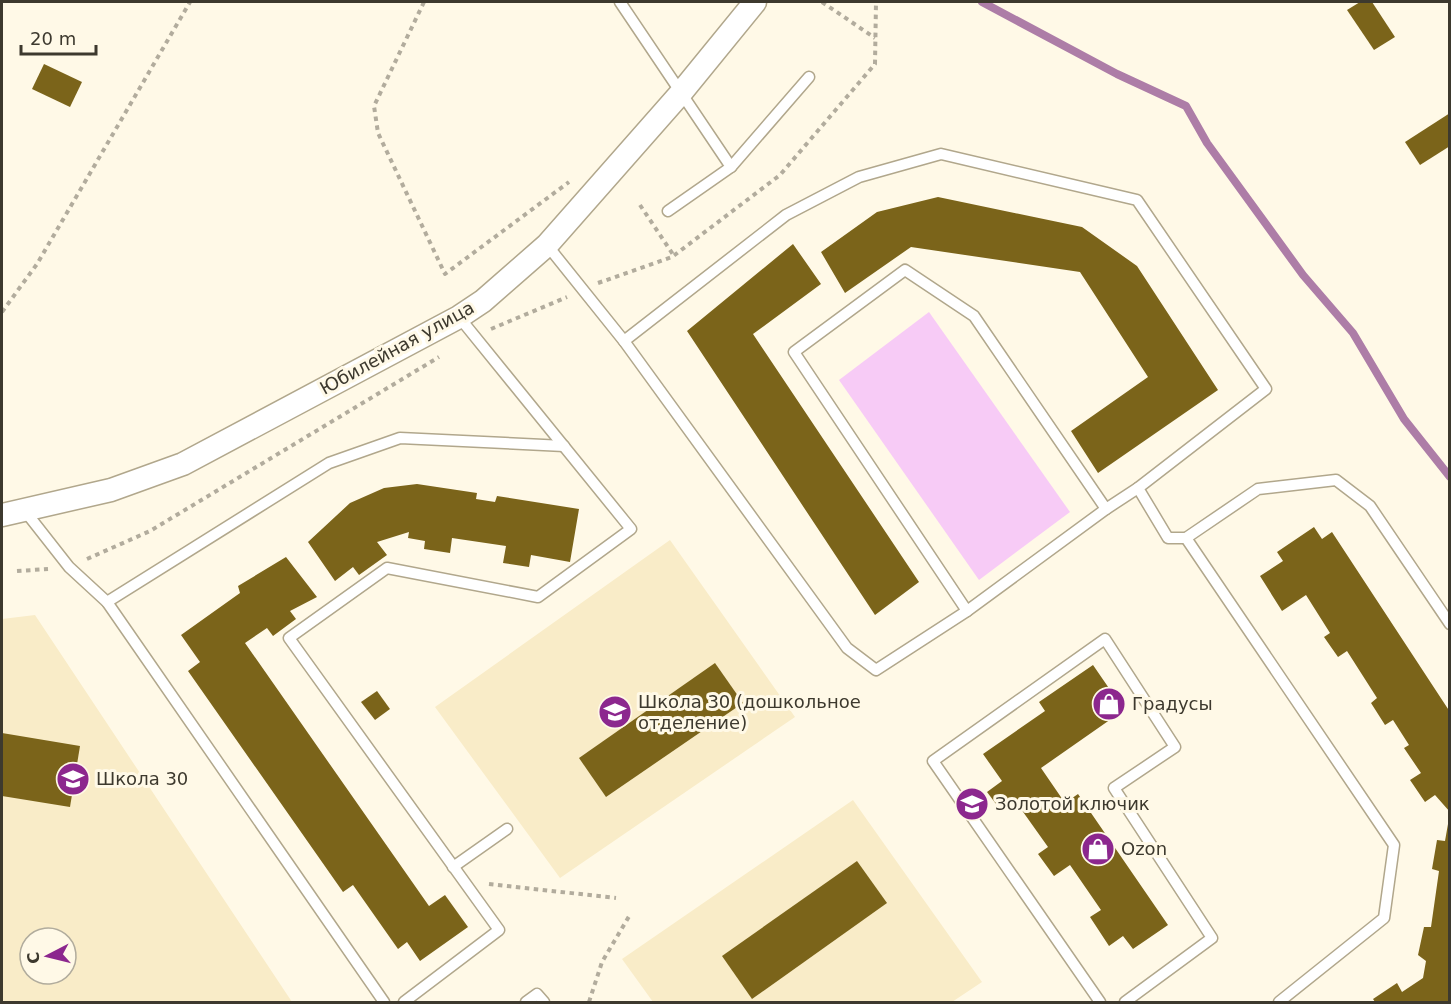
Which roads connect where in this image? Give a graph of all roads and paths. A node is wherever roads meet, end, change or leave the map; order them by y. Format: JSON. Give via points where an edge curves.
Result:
{"nodes":[{"id":1,"x":190,"y":2,"type":"edge"},
{"id":2,"x":424,"y":2,"type":"edge"},
{"id":3,"x":620,"y":2,"type":"edge"},
{"id":4,"x":755,"y":2,"type":"edge"},
{"id":5,"x":822,"y":2,"type":"edge"},
{"id":6,"x":875,"y":39,"type":"dead end"},
{"id":7,"x":809,"y":77,"type":"dead end"},
{"id":8,"x":680,"y":94,"type":"junction"},
{"id":9,"x":732,"y":166,"type":"junction"},
{"id":10,"x":570,"y":180,"type":"dead end"},
{"id":11,"x":640,"y":205,"type":"dead end"},
{"id":12,"x":668,"y":211,"type":"dead end"},
{"id":13,"x":548,"y":245,"type":"junction"},
{"id":14,"x":674,"y":256,"type":"dead end"},
{"id":15,"x":545,"y":307,"type":"dead end"},
{"id":16,"x":2,"y":312,"type":"edge"},
{"id":17,"x":459,"y":317,"type":"junction"},
{"id":18,"x":474,"y":336,"type":"junction"},
{"id":19,"x":624,"y":341,"type":"junction"},
{"id":20,"x":564,"y":446,"type":"junction"},
{"id":21,"x":1138,"y":488,"type":"junction"},
{"id":22,"x":1106,"y":509,"type":"junction"},
{"id":23,"x":25,"y":511,"type":"junction"},
{"id":24,"x":2,"y":514,"type":"edge"},
{"id":25,"x":1186,"y":538,"type":"junction"},
{"id":26,"x":69,"y":567,"type":"junction"},
{"id":27,"x":17,"y":571,"type":"dead end"},
{"id":28,"x":107,"y":602,"type":"junction"},
{"id":29,"x":968,"y":611,"type":"junction"},
{"id":30,"x":1449,"y":624,"type":"edge"},
{"id":31,"x":507,"y":829,"type":"dead end"},
{"id":32,"x":453,"y":867,"type":"junction"},
{"id":33,"x":464,"y":882,"type":"junction"},
{"id":34,"x":616,"y":898,"type":"dead end"},
{"id":35,"x":631,"y":912,"type":"dead end"},
{"id":36,"x":384,"y":1002,"type":"edge"},
{"id":37,"x":404,"y":1002,"type":"edge"},
{"id":38,"x":526,"y":1002,"type":"edge"},
{"id":39,"x":544,"y":1002,"type":"edge"},
{"id":40,"x":589,"y":1002,"type":"edge"},
{"id":41,"x":1100,"y":1002,"type":"edge"},
{"id":42,"x":1125,"y":1002,"type":"edge"},
{"id":43,"x":1279,"y":1002,"type":"edge"}],
"edges":[{"from":1,"to":16,"type":"path","via":[[37,264]]},
{"from":2,"to":10,"type":"path","via":[[374,106],[378,133],[445,274]]},
{"from":3,"to":8,"type":"lane"},
{"from":4,"to":8,"type":"street","name":"Юбилейная улица"},
{"from":5,"to":6,"type":"path"},
{"from":7,"to":9,"type":"lane"},
{"from":8,"to":9,"type":"lane"},
{"from":8,"to":13,"type":"street","name":"Юбилейная улица"},
{"from":9,"to":12,"type":"lane"},
{"from":11,"to":14,"type":"path"},
{"from":13,"to":17,"type":"street","name":"Юбилейная улица"},
{"from":13,"to":19,"type":"lane"},
{"from":15,"to":18,"type":"path"},
{"from":17,"to":18,"type":"lane"},
{"from":17,"to":23,"type":"street","name":"Юбилейная улица","via":[[183,464],[111,490]]},
{"from":18,"to":20,"type":"lane"},
{"from":18,"to":26,"type":"path","via":[[150,531]]},
{"from":19,"to":21,"type":"lane","via":[[786,215],[859,177],[941,154],[1137,200],[1266,389]]},
{"from":19,"to":29,"type":"lane","via":[[847,648],[876,670]]},
{"from":20,"to":28,"type":"lane","via":[[400,438],[329,463]]},
{"from":20,"to":32,"type":"lane","via":[[631,529],[538,597],[387,568],[289,638]]},
{"from":21,"to":22,"type":"lane"},
{"from":21,"to":25,"type":"lane","via":[[1168,538]]},
{"from":22,"to":29,"type":"lane"},
{"from":22,"to":29,"type":"lane","via":[[974,316],[905,270],[794,352]]},
{"from":23,"to":24,"type":"street","name":"Юбилейная улица"},
{"from":23,"to":26,"type":"lane"},
{"from":25,"to":30,"type":"lane","via":[[1258,489],[1336,480],[1370,506]]},
{"from":25,"to":43,"type":"lane","via":[[1394,845],[1384,918]]},
{"from":26,"to":27,"type":"path"},
{"from":26,"to":28,"type":"lane"},
{"from":28,"to":36,"type":"lane"},
{"from":31,"to":32,"type":"lane"},
{"from":32,"to":33,"type":"lane"},
{"from":33,"to":34,"type":"path"},
{"from":33,"to":37,"type":"lane","via":[[499,930]]},
{"from":35,"to":40,"type":"path","via":[[602,962]]},
{"from":38,"to":39,"type":"lane","via":[[537,994]]},
{"from":41,"to":42,"type":"lane","via":[[933,761],[1105,639],[1175,747],[1114,788],[1212,938]]}]}
